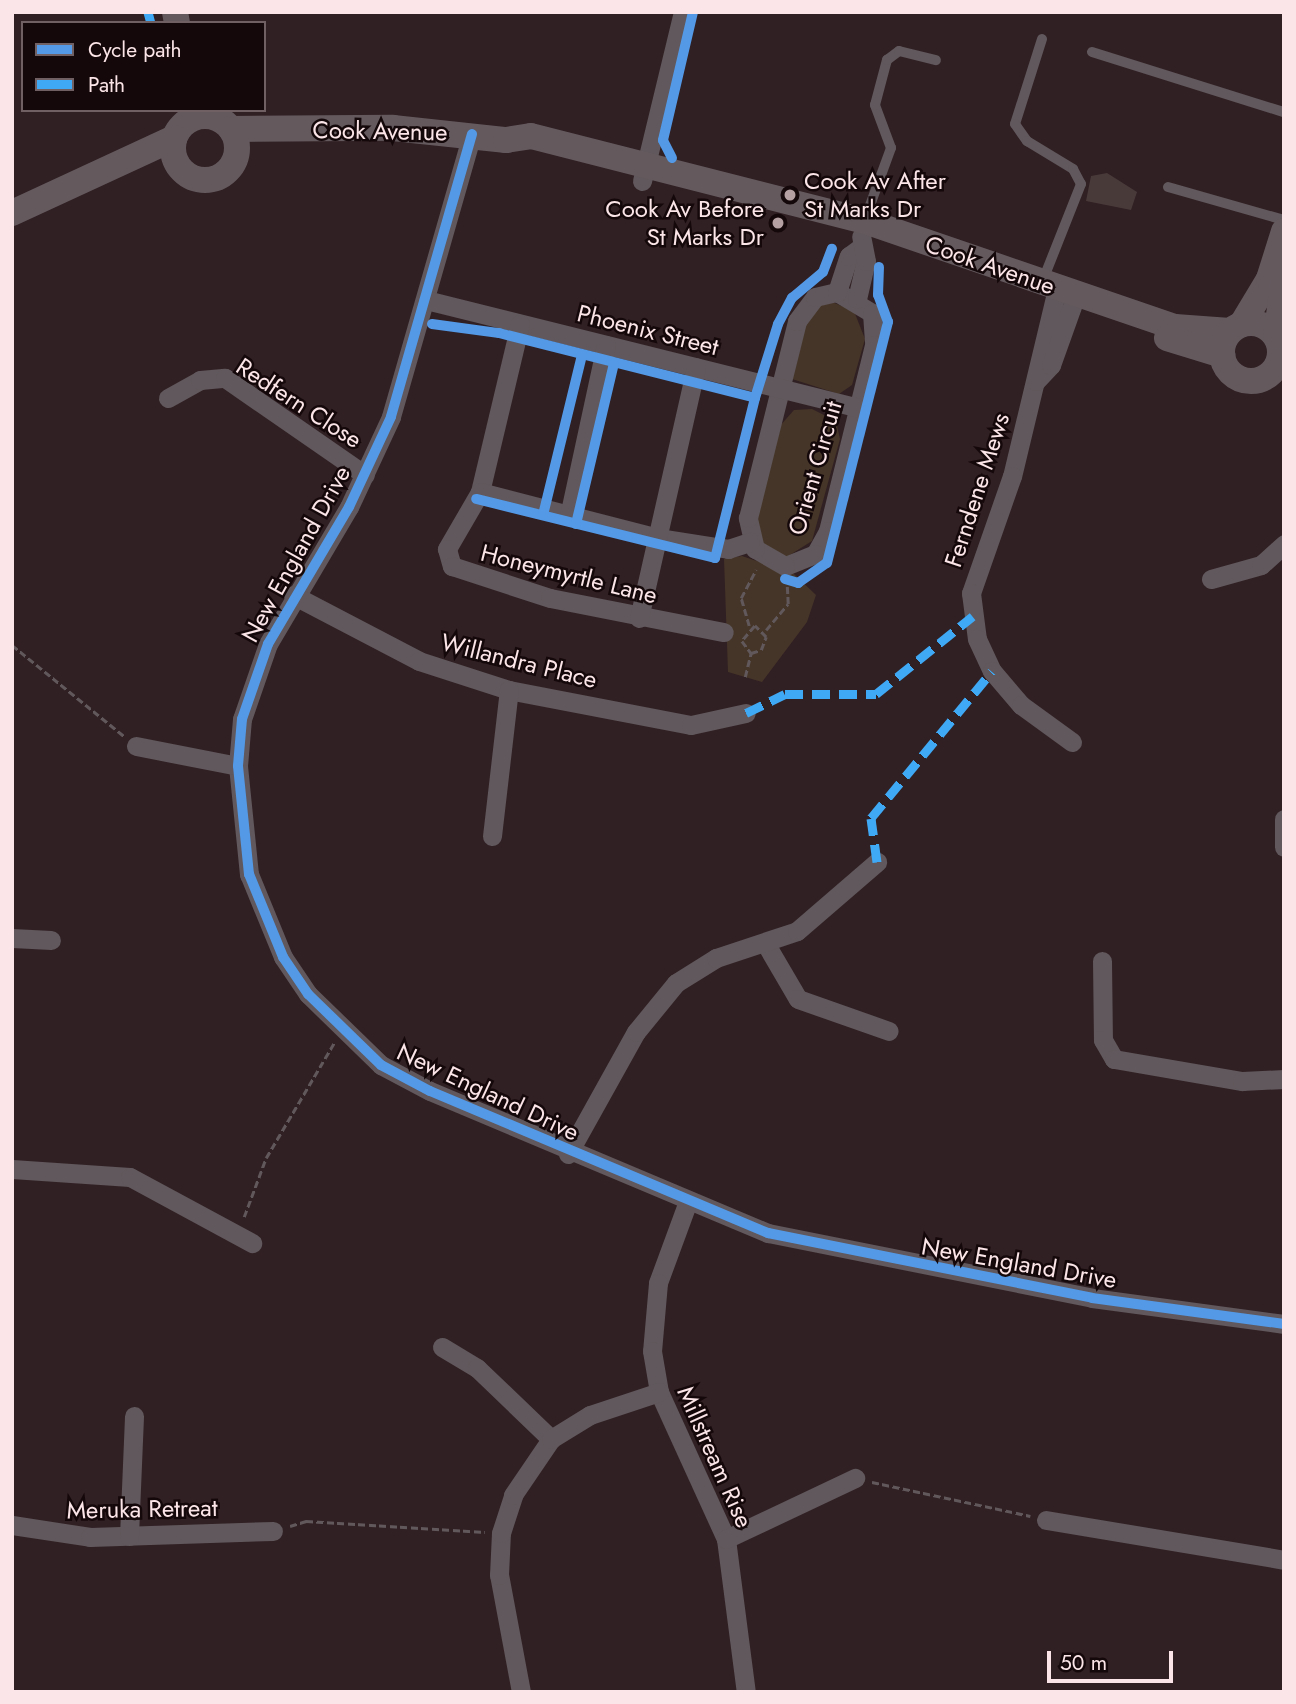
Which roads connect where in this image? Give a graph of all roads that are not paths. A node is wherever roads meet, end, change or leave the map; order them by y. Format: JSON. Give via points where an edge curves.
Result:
{"nodes":[{"id":1,"x":682,"y":12,"type":"edge"},
{"id":2,"x":1042,"y":39,"type":"dead end"},
{"id":3,"x":1092,"y":52,"type":"dead end"},
{"id":4,"x":936,"y":60,"type":"dead end"},
{"id":5,"x":1284,"y":112,"type":"edge"},
{"id":6,"x":201,"y":121,"type":"edge"},
{"id":7,"x":296,"y":130,"type":"junction"},
{"id":8,"x":472,"y":134,"type":"junction"},
{"id":9,"x":235,"y":156,"type":"junction"},
{"id":10,"x":178,"y":166,"type":"junction"},
{"id":11,"x":643,"y":172,"type":"junction"},
{"id":12,"x":1167,"y":187,"type":"dead end"},
{"id":13,"x":12,"y":213,"type":"edge"},
{"id":14,"x":1284,"y":220,"type":"edge"},
{"id":15,"x":12,"y":226,"type":"edge"},
{"id":16,"x":1284,"y":231,"type":"edge"},
{"id":17,"x":862,"y":234,"type":"junction"},
{"id":18,"x":1284,"y":280,"type":"edge"},
{"id":19,"x":836,"y":292,"type":"junction"},
{"id":20,"x":1056,"y":296,"type":"junction"},
{"id":21,"x":857,"y":299,"type":"junction"},
{"id":22,"x":426,"y":300,"type":"junction"},
{"id":23,"x":520,"y":324,"type":"junction"},
{"id":24,"x":1232,"y":336,"type":"junction"},
{"id":25,"x":1280,"y":342,"type":"edge"},
{"id":26,"x":606,"y":345,"type":"junction"},
{"id":27,"x":696,"y":367,"type":"junction"},
{"id":28,"x":1257,"y":381,"type":"junction"},
{"id":29,"x":1284,"y":385,"type":"edge"},
{"id":30,"x":779,"y":388,"type":"junction"},
{"id":31,"x":168,"y":398,"type":"dead end"},
{"id":32,"x":859,"y":408,"type":"junction"},
{"id":33,"x":365,"y":475,"type":"junction"},
{"id":34,"x":480,"y":492,"type":"junction"},
{"id":35,"x":569,"y":516,"type":"junction"},
{"id":36,"x":658,"y":538,"type":"junction"},
{"id":37,"x":750,"y":542,"type":"junction"},
{"id":38,"x":1284,"y":544,"type":"edge"},
{"id":39,"x":1211,"y":579,"type":"dead end"},
{"id":40,"x":293,"y":595,"type":"junction"},
{"id":41,"x":639,"y":618,"type":"junction"},
{"id":42,"x":724,"y":632,"type":"dead end"},
{"id":43,"x":509,"y":690,"type":"junction"},
{"id":44,"x":746,"y":713,"type":"dead end"},
{"id":45,"x":1072,"y":742,"type":"dead end"},
{"id":46,"x":136,"y":746,"type":"road end"},
{"id":47,"x":238,"y":766,"type":"junction"},
{"id":48,"x":1284,"y":819,"type":"edge"},
{"id":49,"x":492,"y":836,"type":"dead end"},
{"id":50,"x":1284,"y":847,"type":"edge"},
{"id":51,"x":877,"y":862,"type":"dead end"},
{"id":52,"x":12,"y":939,"type":"edge"},
{"id":53,"x":51,"y":940,"type":"dead end"},
{"id":54,"x":766,"y":946,"type":"junction"},
{"id":55,"x":1102,"y":961,"type":"dead end"},
{"id":56,"x":889,"y":1031,"type":"dead end"},
{"id":57,"x":1284,"y":1079,"type":"edge"},
{"id":58,"x":568,"y":1154,"type":"junction"},
{"id":59,"x":12,"y":1169,"type":"edge"},
{"id":60,"x":687,"y":1204,"type":"junction"},
{"id":61,"x":244,"y":1240,"type":"road end"},
{"id":62,"x":1284,"y":1324,"type":"edge"},
{"id":63,"x":442,"y":1347,"type":"dead end"},
{"id":64,"x":659,"y":1391,"type":"junction"},
{"id":65,"x":134,"y":1416,"type":"dead end"},
{"id":66,"x":551,"y":1439,"type":"junction"},
{"id":67,"x":855,"y":1478,"type":"road end"},
{"id":68,"x":1046,"y":1520,"type":"road end"},
{"id":69,"x":12,"y":1525,"type":"edge"},
{"id":70,"x":273,"y":1531,"type":"road end"},
{"id":71,"x":129,"y":1536,"type":"junction"},
{"id":72,"x":726,"y":1539,"type":"junction"},
{"id":73,"x":1284,"y":1560,"type":"edge"},
{"id":74,"x":522,"y":1692,"type":"edge"},
{"id":75,"x":747,"y":1692,"type":"edge"}],
"edges":[{"from":1,"to":11,"type":"street"},
{"from":2,"to":20,"type":"lane","via":[[1015,124],[1027,141],[1073,169],[1082,184]]},
{"from":3,"to":5,"type":"lane"},
{"from":4,"to":17,"type":"lane","via":[[899,51],[887,60],[876,105],[891,148]]},
{"from":6,"to":7,"type":"street","name":"Cook Avenue"},
{"from":6,"to":9,"type":"street"},
{"from":6,"to":10,"type":"street"},
{"from":6,"to":13,"type":"street","name":"Cook Avenue"},
{"from":7,"to":8,"type":"street","name":"Cook Avenue"},
{"from":7,"to":9,"type":"street","name":"Cook Avenue"},
{"from":8,"to":11,"type":"street","name":"Cook Avenue","via":[[506,140],[525,152]]},
{"from":8,"to":22,"type":"street","name":"New England Drive"},
{"from":9,"to":10,"type":"street","name":"Cook Avenue","via":[[226,172],[210,179],[192,177]]},
{"from":10,"to":15,"type":"street","via":[[108,181]]},
{"from":11,"to":17,"type":"street","name":"Cook Avenue"},
{"from":12,"to":14,"type":"lane"},
{"from":16,"to":24,"type":"street","via":[[1269,279]]},
{"from":17,"to":19,"type":"street"},
{"from":17,"to":20,"type":"street","name":"Cook Avenue"},
{"from":17,"to":21,"type":"street","via":[[866,261]]},
{"from":18,"to":25,"type":"street"},
{"from":19,"to":21,"type":"street"},
{"from":19,"to":30,"type":"street","name":"Orient Circuit","via":[[816,297],[800,313]]},
{"from":20,"to":24,"type":"street","name":"Cook Avenue"},
{"from":20,"to":45,"type":"street","name":"Ferndene Mews","via":[[1051,365],[1036,381],[971,593],[977,639],[992,671],[1021,705]]},
{"from":21,"to":32,"type":"street","name":"Orient Circuit","via":[[876,329]]},
{"from":22,"to":23,"type":"street","name":"Phoenix Street"},
{"from":22,"to":33,"type":"street","name":"New England Drive","via":[[391,417]]},
{"from":23,"to":26,"type":"street","name":"Phoenix Street"},
{"from":23,"to":34,"type":"street","name":"Honeymyrtle Lane"},
{"from":24,"to":25,"type":"street","via":[[1259,323]]},
{"from":24,"to":28,"type":"street","via":[[1233,375]]},
{"from":25,"to":28,"type":"street","via":[[1277,366]]},
{"from":26,"to":27,"type":"street","name":"Phoenix Street"},
{"from":26,"to":35,"type":"street"},
{"from":27,"to":30,"type":"street","name":"Phoenix Street"},
{"from":27,"to":36,"type":"street"},
{"from":28,"to":29,"type":"street"},
{"from":30,"to":32,"type":"street","name":"Phoenix Street"},
{"from":30,"to":37,"type":"street","name":"Orient Circuit","via":[[748,518]]},
{"from":31,"to":33,"type":"street","name":"Redfern Close","via":[[200,380],[225,378]]},
{"from":32,"to":37,"type":"street","name":"Orient Circuit","via":[[828,531],[815,554],[785,566],[761,556]]},
{"from":33,"to":40,"type":"street","name":"New England Drive"},
{"from":34,"to":35,"type":"street"},
{"from":34,"to":41,"type":"street","name":"Honeymyrtle Lane","via":[[448,544],[457,571]]},
{"from":35,"to":36,"type":"street"},
{"from":36,"to":37,"type":"street","via":[[727,549]]},
{"from":36,"to":41,"type":"street"},
{"from":38,"to":39,"type":"street","via":[[1261,565]]},
{"from":40,"to":43,"type":"street","name":"Willandra Place","via":[[419,660]]},
{"from":40,"to":47,"type":"street","name":"New England Drive","via":[[253,679]]},
{"from":41,"to":42,"type":"street","name":"Honeymyrtle Lane"},
{"from":43,"to":44,"type":"street","name":"Willandra Place","via":[[691,725]]},
{"from":43,"to":49,"type":"street"},
{"from":46,"to":47,"type":"street"},
{"from":47,"to":58,"type":"street","name":"New England Drive","via":[[244,839],[259,904],[283,957],[341,1031],[381,1065]]},
{"from":48,"to":50,"type":"street"},
{"from":51,"to":54,"type":"street","via":[[816,918]]},
{"from":52,"to":53,"type":"street"},
{"from":54,"to":56,"type":"street","via":[[798,999]]},
{"from":54,"to":58,"type":"street","via":[[716,958],[676,983],[636,1032]]},
{"from":55,"to":57,"type":"street","via":[[1103,1040],[1114,1059],[1228,1079]]},
{"from":58,"to":60,"type":"street","name":"New England Drive"},
{"from":59,"to":61,"type":"street","via":[[137,1179]]},
{"from":60,"to":62,"type":"street","name":"New England Drive","via":[[847,1252],[1194,1315]]},
{"from":60,"to":64,"type":"street","name":"Millstream Rise","via":[[654,1305]]},
{"from":63,"to":66,"type":"street","via":[[477,1368]]},
{"from":64,"to":66,"type":"street","via":[[590,1415]]},
{"from":64,"to":72,"type":"street","name":"Millstream Rise"},
{"from":65,"to":71,"type":"street"},
{"from":66,"to":74,"type":"street","via":[[525,1471],[501,1533],[501,1589]]},
{"from":67,"to":72,"type":"street"},
{"from":68,"to":73,"type":"street"},
{"from":69,"to":71,"type":"street","name":"Meruka Retreat","via":[[62,1536]]},
{"from":70,"to":71,"type":"street","name":"Meruka Retreat"},
{"from":72,"to":75,"type":"street","name":"Millstream Rise"}]}
